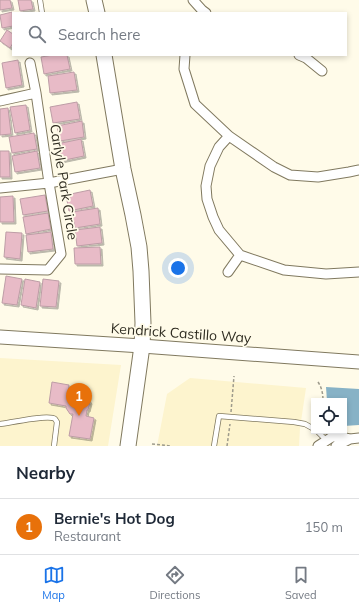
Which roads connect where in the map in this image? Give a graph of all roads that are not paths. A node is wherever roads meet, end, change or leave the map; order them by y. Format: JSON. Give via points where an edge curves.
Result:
{"nodes":[{"id":1,"x":40,"y":0,"type":"edge"},
{"id":2,"x":94,"y":0,"type":"edge"},
{"id":3,"x":193,"y":0,"type":"edge"},
{"id":4,"x":42,"y":12,"type":"edge"},
{"id":5,"x":96,"y":12,"type":"edge"},
{"id":6,"x":203,"y":12,"type":"edge"},
{"id":7,"x":104,"y":56,"type":"edge"},
{"id":8,"x":185,"y":56,"type":"edge"},
{"id":9,"x":301,"y":56,"type":"edge"},
{"id":10,"x":30,"y":62,"type":"dead end"},
{"id":11,"x":322,"y":71,"type":"dead end"},
{"id":12,"x":36,"y":93,"type":"junction"},
{"id":13,"x":0,"y":101,"type":"edge"},
{"id":14,"x":229,"y":136,"type":"junction"},
{"id":15,"x":123,"y":169,"type":"junction"},
{"id":16,"x":359,"y":170,"type":"edge"},
{"id":17,"x":49,"y":183,"type":"junction"},
{"id":18,"x":0,"y":188,"type":"edge"},
{"id":19,"x":240,"y":255,"type":"junction"},
{"id":20,"x":0,"y":269,"type":"edge"},
{"id":21,"x":228,"y":272,"type":"dead end"},
{"id":22,"x":359,"y":272,"type":"edge"},
{"id":23,"x":0,"y":337,"type":"edge"},
{"id":24,"x":142,"y":346,"type":"junction"},
{"id":25,"x":359,"y":362,"type":"edge"},
{"id":26,"x":0,"y":424,"type":"edge"},
{"id":27,"x":311,"y":427,"type":"edge"},
{"id":28,"x":320,"y":434,"type":"edge"},
{"id":29,"x":354,"y":438,"type":"edge"},
{"id":30,"x":326,"y":440,"type":"junction"},
{"id":31,"x":54,"y":446,"type":"edge"},
{"id":32,"x":128,"y":446,"type":"edge"},
{"id":33,"x":214,"y":446,"type":"edge"},
{"id":34,"x":318,"y":446,"type":"edge"},
{"id":35,"x":336,"y":446,"type":"edge"}],
"edges":[{"from":1,"to":4,"type":"lane"},
{"from":2,"to":5,"type":"main road"},
{"from":3,"to":6,"type":"street"},
{"from":7,"to":15,"type":"main road"},
{"from":8,"to":14,"type":"street","via":[[184,69],[195,104]]},
{"from":9,"to":11,"type":"street"},
{"from":10,"to":12,"type":"street","name":"Carlyle Park Circle"},
{"from":12,"to":13,"type":"street"},
{"from":12,"to":17,"type":"street","name":"Carlyle Park Circle"},
{"from":14,"to":16,"type":"street","via":[[290,175],[318,177]]},
{"from":14,"to":19,"type":"street","via":[[219,147],[210,166],[206,186],[207,199],[219,230]]},
{"from":15,"to":17,"type":"street"},
{"from":15,"to":24,"type":"main road","via":[[138,247]]},
{"from":17,"to":18,"type":"street"},
{"from":17,"to":20,"type":"street","name":"Carlyle Park Circle","via":[[61,254],[48,270]]},
{"from":19,"to":21,"type":"street"},
{"from":19,"to":22,"type":"street","via":[[284,270],[326,274]]},
{"from":23,"to":24,"type":"main road","name":"Kendrick Castillo Way"},
{"from":24,"to":25,"type":"main road","name":"Kendrick Castillo Way"},
{"from":24,"to":32,"type":"main road"},
{"from":26,"to":31,"type":"lane","via":[[30,419],[55,419],[57,422]]},
{"from":27,"to":33,"type":"lane","via":[[294,422],[219,416]]},
{"from":28,"to":30,"type":"lane"},
{"from":29,"to":30,"type":"street","via":[[337,437]]},
{"from":29,"to":35,"type":"street"},
{"from":30,"to":34,"type":"street"}]}
